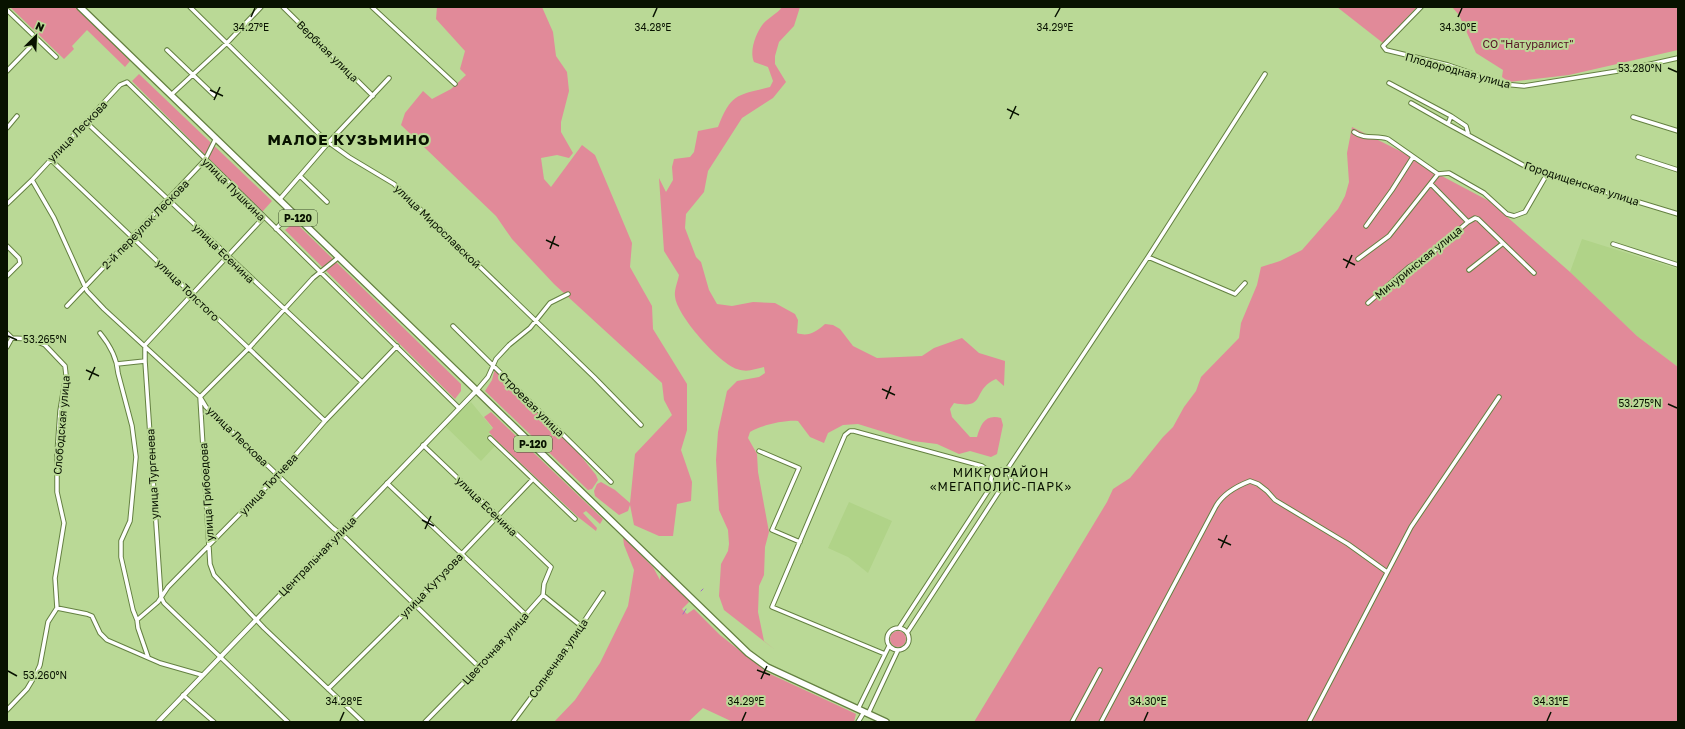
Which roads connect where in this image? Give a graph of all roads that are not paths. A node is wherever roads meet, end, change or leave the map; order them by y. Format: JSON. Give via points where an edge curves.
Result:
{"nodes":[{"id":1,"x":80,"y":7,"type":"edge"},
{"id":2,"x":190,"y":7,"type":"edge"},
{"id":3,"x":261,"y":7,"type":"edge"},
{"id":4,"x":283,"y":7,"type":"edge"},
{"id":5,"x":372,"y":7,"type":"edge"},
{"id":6,"x":1421,"y":7,"type":"edge"},
{"id":7,"x":7,"y":10,"type":"edge"},
{"id":8,"x":37,"y":40,"type":"junction"},
{"id":9,"x":227,"y":43,"type":"junction"},
{"id":10,"x":167,"y":50,"type":"dead end"},
{"id":11,"x":56,"y":57,"type":"dead end"},
{"id":12,"x":1678,"y":58,"type":"edge"},
{"id":13,"x":7,"y":71,"type":"edge"},
{"id":14,"x":1265,"y":74,"type":"dead end"},
{"id":15,"x":192,"y":75,"type":"junction"},
{"id":16,"x":389,"y":78,"type":"dead end"},
{"id":17,"x":1389,"y":83,"type":"dead end"},
{"id":18,"x":123,"y":84,"type":"joint"},
{"id":19,"x":455,"y":84,"type":"dead end"},
{"id":20,"x":172,"y":94,"type":"junction"},
{"id":21,"x":214,"y":95,"type":"dead end"},
{"id":22,"x":373,"y":96,"type":"junction"},
{"id":23,"x":1411,"y":103,"type":"dead end"},
{"id":24,"x":17,"y":116,"type":"dead end"},
{"id":25,"x":1451,"y":116,"type":"junction"},
{"id":26,"x":1633,"y":116,"type":"dead end"},
{"id":27,"x":86,"y":122,"type":"junction"},
{"id":28,"x":1448,"y":124,"type":"junction"},
{"id":29,"x":7,"y":128,"type":"edge"},
{"id":30,"x":1678,"y":131,"type":"edge"},
{"id":31,"x":1354,"y":132,"type":"dead end"},
{"id":32,"x":1468,"y":133,"type":"junction"},
{"id":33,"x":216,"y":138,"type":"junction"},
{"id":34,"x":329,"y":142,"type":"junction"},
{"id":35,"x":1413,"y":157,"type":"junction"},
{"id":36,"x":1638,"y":157,"type":"dead end"},
{"id":37,"x":50,"y":159,"type":"junction"},
{"id":38,"x":205,"y":160,"type":"junction"},
{"id":39,"x":1678,"y":170,"type":"edge"},
{"id":40,"x":1438,"y":174,"type":"junction"},
{"id":41,"x":1547,"y":174,"type":"junction"},
{"id":42,"x":300,"y":176,"type":"junction"},
{"id":43,"x":32,"y":180,"type":"junction"},
{"id":44,"x":1431,"y":184,"type":"junction"},
{"id":45,"x":169,"y":200,"type":"junction"},
{"id":46,"x":279,"y":200,"type":"junction"},
{"id":47,"x":327,"y":202,"type":"dead end"},
{"id":48,"x":7,"y":203,"type":"edge"},
{"id":49,"x":288,"y":208,"type":"junction"},
{"id":50,"x":1678,"y":214,"type":"edge"},
{"id":51,"x":298,"y":217,"type":"junction"},
{"id":52,"x":263,"y":218,"type":"junction"},
{"id":53,"x":284,"y":220,"type":"junction"},
{"id":54,"x":1468,"y":222,"type":"junction"},
{"id":55,"x":1366,"y":226,"type":"dead end"},
{"id":56,"x":276,"y":229,"type":"junction"},
{"id":57,"x":133,"y":238,"type":"junction"},
{"id":58,"x":1502,"y":244,"type":"junction"},
{"id":59,"x":1613,"y":244,"type":"dead end"},
{"id":60,"x":7,"y":246,"type":"edge"},
{"id":61,"x":228,"y":257,"type":"junction"},
{"id":62,"x":338,"y":257,"type":"junction"},
{"id":63,"x":1148,"y":257,"type":"junction"},
{"id":64,"x":1358,"y":259,"type":"dead end"},
{"id":65,"x":1678,"y":265,"type":"edge"},
{"id":66,"x":1469,"y":270,"type":"dead end"},
{"id":67,"x":322,"y":273,"type":"junction"},
{"id":68,"x":1534,"y":273,"type":"dead end"},
{"id":69,"x":7,"y":276,"type":"edge"},
{"id":70,"x":1245,"y":283,"type":"dead end"},
{"id":71,"x":84,"y":286,"type":"junction"},
{"id":72,"x":568,"y":294,"type":"dead end"},
{"id":73,"x":193,"y":295,"type":"junction"},
{"id":74,"x":1368,"y":303,"type":"dead end"},
{"id":75,"x":67,"y":306,"type":"dead end"},
{"id":76,"x":284,"y":311,"type":"junction"},
{"id":77,"x":535,"y":320,"type":"junction"},
{"id":78,"x":453,"y":326,"type":"dead end"},
{"id":79,"x":7,"y":333,"type":"edge"},
{"id":80,"x":100,"y":333,"type":"dead end"},
{"id":81,"x":12,"y":338,"type":"junction"},
{"id":82,"x":145,"y":345,"type":"junction"},
{"id":83,"x":397,"y":346,"type":"junction"},
{"id":84,"x":7,"y":347,"type":"edge"},
{"id":85,"x":249,"y":348,"type":"junction"},
{"id":86,"x":145,"y":361,"type":"junction"},
{"id":87,"x":117,"y":364,"type":"junction"},
{"id":88,"x":493,"y":365,"type":"junction"},
{"id":89,"x":362,"y":382,"type":"junction"},
{"id":90,"x":477,"y":390,"type":"junction"},
{"id":91,"x":200,"y":397,"type":"junction"},
{"id":92,"x":1499,"y":397,"type":"dead end"},
{"id":93,"x":459,"y":408,"type":"junction"},
{"id":94,"x":325,"y":421,"type":"junction"},
{"id":95,"x":641,"y":425,"type":"dead end"},
{"id":96,"x":490,"y":438,"type":"dead end"},
{"id":97,"x":423,"y":445,"type":"junction"},
{"id":98,"x":759,"y":451,"type":"dead end"},
{"id":99,"x":1006,"y":471,"type":"junction"},
{"id":100,"x":993,"y":474,"type":"junction"},
{"id":101,"x":278,"y":475,"type":"junction"},
{"id":102,"x":533,"y":479,"type":"junction"},
{"id":103,"x":611,"y":482,"type":"dead end"},
{"id":104,"x":387,"y":483,"type":"junction"},
{"id":105,"x":992,"y":485,"type":"junction"},
{"id":106,"x":1000,"y":490,"type":"junction"},
{"id":107,"x":498,"y":515,"type":"junction"},
{"id":108,"x":575,"y":519,"type":"dead end"},
{"id":109,"x":339,"y":533,"type":"junction"},
{"id":110,"x":800,"y":542,"type":"junction"},
{"id":111,"x":210,"y":544,"type":"junction"},
{"id":112,"x":461,"y":553,"type":"junction"},
{"id":113,"x":1388,"y":572,"type":"junction"},
{"id":114,"x":603,"y":594,"type":"dead end"},
{"id":115,"x":543,"y":595,"type":"junction"},
{"id":116,"x":161,"y":597,"type":"junction"},
{"id":117,"x":414,"y":604,"type":"junction"},
{"id":118,"x":57,"y":608,"type":"junction"},
{"id":119,"x":525,"y":614,"type":"junction"},
{"id":120,"x":257,"y":619,"type":"junction"},
{"id":121,"x":137,"y":620,"type":"junction"},
{"id":122,"x":581,"y":626,"type":"junction"},
{"id":123,"x":899,"y":628,"type":"junction"},
{"id":124,"x":907,"y":634,"type":"junction"},
{"id":125,"x":889,"y":646,"type":"junction"},
{"id":126,"x":898,"y":650,"type":"junction"},
{"id":127,"x":885,"y":654,"type":"junction"},
{"id":128,"x":148,"y":657,"type":"junction"},
{"id":129,"x":220,"y":657,"type":"junction"},
{"id":130,"x":479,"y":667,"type":"junction"},
{"id":131,"x":1100,"y":670,"type":"dead end"},
{"id":132,"x":202,"y":675,"type":"junction"},
{"id":133,"x":328,"y":689,"type":"junction"},
{"id":134,"x":183,"y":694,"type":"junction"},
{"id":135,"x":7,"y":710,"type":"edge"},
{"id":136,"x":863,"y":712,"type":"junction"},
{"id":137,"x":158,"y":722,"type":"edge"},
{"id":138,"x":214,"y":722,"type":"edge"},
{"id":139,"x":288,"y":722,"type":"edge"},
{"id":140,"x":363,"y":722,"type":"edge"},
{"id":141,"x":425,"y":722,"type":"edge"},
{"id":142,"x":513,"y":722,"type":"edge"},
{"id":143,"x":858,"y":722,"type":"edge"},
{"id":144,"x":886,"y":722,"type":"edge"},
{"id":145,"x":1072,"y":722,"type":"edge"},
{"id":146,"x":1101,"y":722,"type":"edge"},
{"id":147,"x":1309,"y":722,"type":"edge"}],
"edges":[{"from":1,"to":20,"type":"main road","number":"Р-120"},
{"from":2,"to":9,"type":"street","name":"улица Мирославской"},
{"from":3,"to":9,"type":"street"},
{"from":4,"to":22,"type":"street","name":"Вербная улица"},
{"from":5,"to":19,"type":"street"},
{"from":6,"to":12,"type":"street","name":"Плодородная улица","via":[[1383,46],[1389,51],[1448,65],[1503,84],[1524,86],[1624,70]]},
{"from":7,"to":8,"type":"street"},
{"from":8,"to":11,"type":"street"},
{"from":8,"to":13,"type":"street"},
{"from":9,"to":15,"type":"street"},
{"from":9,"to":34,"type":"street","name":"улица Мирославской"},
{"from":10,"to":15,"type":"street"},
{"from":14,"to":63,"type":"street"},
{"from":15,"to":20,"type":"street"},
{"from":15,"to":21,"type":"street"},
{"from":16,"to":22,"type":"street"},
{"from":17,"to":25,"type":"street","name":"Городищенская улица"},
{"from":18,"to":27,"type":"street","name":"улица Лескова"},
{"from":18,"to":38,"type":"street","name":"улица Пушкина","via":[[127,82]]},
{"from":20,"to":33,"type":"main road","number":"Р-120"},
{"from":22,"to":34,"type":"street"},
{"from":23,"to":28,"type":"street","name":"Городищенская улица"},
{"from":24,"to":29,"type":"street"},
{"from":25,"to":28,"type":"street"},
{"from":25,"to":32,"type":"street","name":"Городищенская улица","via":[[1466,126]]},
{"from":26,"to":30,"type":"street"},
{"from":27,"to":37,"type":"street","name":"улица Лескова"},
{"from":27,"to":45,"type":"street","name":"улица Есенина"},
{"from":28,"to":32,"type":"street","name":"Городищенская улица"},
{"from":31,"to":35,"type":"street","via":[[1363,137],[1388,140]]},
{"from":32,"to":41,"type":"street","name":"Городищенская улица","via":[[1523,165]]},
{"from":33,"to":38,"type":"street","name":"2-й переулок Лескова"},
{"from":33,"to":46,"type":"main road","number":"Р-120"},
{"from":34,"to":42,"type":"street"},
{"from":34,"to":77,"type":"street","name":"улица Мирославской","via":[[394,184]]},
{"from":35,"to":40,"type":"street"},
{"from":35,"to":55,"type":"street"},
{"from":36,"to":39,"type":"street"},
{"from":37,"to":43,"type":"street","name":"улица Лескова"},
{"from":37,"to":57,"type":"street","name":"улица Толстого"},
{"from":38,"to":45,"type":"street","name":"2-й переулок Лескова"},
{"from":38,"to":52,"type":"street","name":"улица Пушкина"},
{"from":40,"to":41,"type":"street","via":[[1449,173],[1484,193],[1507,214],[1514,216],[1525,212]]},
{"from":40,"to":44,"type":"street"},
{"from":41,"to":50,"type":"street","name":"Городищенская улица"},
{"from":42,"to":46,"type":"street"},
{"from":42,"to":47,"type":"street"},
{"from":43,"to":48,"type":"street","name":"улица Лескова"},
{"from":43,"to":71,"type":"street","name":"улица Лескова","via":[[54,218]]},
{"from":44,"to":54,"type":"street"},
{"from":44,"to":64,"type":"street","via":[[1389,236]]},
{"from":45,"to":57,"type":"street","name":"2-й переулок Лескова"},
{"from":45,"to":61,"type":"street","name":"улица Есенина"},
{"from":46,"to":49,"type":"main road","number":"Р-120"},
{"from":49,"to":51,"type":"main road","number":"Р-120"},
{"from":49,"to":53,"type":"street","via":[[284,213]]},
{"from":51,"to":53,"type":"street"},
{"from":51,"to":62,"type":"main road","number":"Р-120"},
{"from":52,"to":56,"type":"street","name":"улица Пушкина"},
{"from":52,"to":61,"type":"street"},
{"from":53,"to":56,"type":"street"},
{"from":54,"to":58,"type":"street","via":[[1478,219]]},
{"from":54,"to":74,"type":"street","name":"Мичуринская улица","via":[[1432,254],[1409,267]]},
{"from":56,"to":67,"type":"street","name":"улица Пушкина"},
{"from":57,"to":71,"type":"street","name":"2-й переулок Лескова"},
{"from":57,"to":73,"type":"street","name":"улица Толстого"},
{"from":58,"to":66,"type":"street"},
{"from":58,"to":68,"type":"street"},
{"from":59,"to":65,"type":"street"},
{"from":60,"to":69,"type":"street","via":[[19,258],[20,263]]},
{"from":61,"to":73,"type":"street"},
{"from":61,"to":76,"type":"street","name":"улица Есенина"},
{"from":62,"to":67,"type":"street"},
{"from":62,"to":90,"type":"main road","number":"Р-120"},
{"from":63,"to":70,"type":"street","via":[[1235,294]]},
{"from":63,"to":99,"type":"street"},
{"from":67,"to":76,"type":"street","via":[[313,278]]},
{"from":67,"to":83,"type":"street","name":"улица Пушкина"},
{"from":71,"to":75,"type":"street","name":"2-й переулок Лескова"},
{"from":71,"to":82,"type":"street","name":"улица Лескова","via":[[104,309]]},
{"from":72,"to":77,"type":"street","via":[[550,303]]},
{"from":73,"to":82,"type":"street"},
{"from":73,"to":85,"type":"street","name":"улица Толстого"},
{"from":76,"to":85,"type":"street"},
{"from":76,"to":89,"type":"street","name":"улица Есенина"},
{"from":77,"to":88,"type":"street"},
{"from":77,"to":95,"type":"street","name":"улица Мирославской"},
{"from":78,"to":88,"type":"street","name":"Строевая улица"},
{"from":79,"to":81,"type":"street"},
{"from":80,"to":87,"type":"street"},
{"from":81,"to":84,"type":"street"},
{"from":81,"to":118,"type":"street","name":"Слободская улица","via":[[31,339],[45,345],[65,366],[57,454],[57,492],[64,523],[55,578]]},
{"from":82,"to":86,"type":"street","name":"улица Тургенева"},
{"from":82,"to":91,"type":"street","name":"улица Лескова"},
{"from":83,"to":89,"type":"street","name":"улица Тютчева"},
{"from":83,"to":93,"type":"street","name":"улица Пушкина"},
{"from":85,"to":91,"type":"street"},
{"from":85,"to":94,"type":"street","name":"улица Толстого"},
{"from":86,"to":87,"type":"street"},
{"from":86,"to":116,"type":"street","name":"улица Тургенева"},
{"from":87,"to":121,"type":"street","via":[[132,426],[136,457],[130,521],[123,535],[121,557],[132,610]]},
{"from":88,"to":90,"type":"street","via":[[488,377]]},
{"from":88,"to":103,"type":"street","name":"Строевая улица"},
{"from":89,"to":94,"type":"street","name":"улица Тютчева"},
{"from":90,"to":93,"type":"street","name":"Центральная улица"},
{"from":90,"to":136,"type":"main road","number":"Р-120","via":[[748,653],[767,667]]},
{"from":91,"to":101,"type":"street","name":"улица Лескова","via":[[220,420]]},
{"from":91,"to":111,"type":"street","name":"улица Грибоедова"},
{"from":92,"to":113,"type":"street","via":[[1411,527]]},
{"from":93,"to":97,"type":"street","name":"Центральная улица"},
{"from":94,"to":101,"type":"street","name":"улица Тютчева"},
{"from":96,"to":102,"type":"street"},
{"from":97,"to":104,"type":"street","name":"Центральная улица"},
{"from":97,"to":107,"type":"street","name":"улица Есенина"},
{"from":98,"to":110,"type":"street","via":[[799,468],[772,530]]},
{"from":99,"to":100,"type":"street","via":[[999,470]]},
{"from":99,"to":106,"type":"street","via":[[1011,483],[1007,488]]},
{"from":100,"to":105,"type":"street"},
{"from":100,"to":110,"type":"street","via":[[982,466],[850,431],[845,435]]},
{"from":101,"to":109,"type":"street","name":"улица Лескова"},
{"from":101,"to":111,"type":"street","name":"улица Тютчева"},
{"from":102,"to":107,"type":"street","name":"улица Кутузова"},
{"from":102,"to":108,"type":"street"},
{"from":104,"to":109,"type":"street","name":"Центральная улица"},
{"from":104,"to":112,"type":"street"},
{"from":105,"to":106,"type":"street"},
{"from":105,"to":123,"type":"street"},
{"from":106,"to":124,"type":"street"},
{"from":107,"to":112,"type":"street","name":"улица Кутузова"},
{"from":107,"to":115,"type":"street","name":"улица Есенина","via":[[551,566]]},
{"from":109,"to":117,"type":"street","name":"улица Лескова"},
{"from":109,"to":120,"type":"street","name":"Центральная улица"},
{"from":110,"to":127,"type":"street","via":[[772,607]]},
{"from":111,"to":116,"type":"street","name":"улица Тютчева"},
{"from":111,"to":120,"type":"street","name":"улица Грибоедова","via":[[210,564],[214,575]]},
{"from":112,"to":117,"type":"street","name":"улица Кутузова"},
{"from":112,"to":119,"type":"street"},
{"from":113,"to":146,"type":"street","via":[[1348,544],[1275,500],[1258,484],[1250,481],[1241,484],[1220,499]]},
{"from":113,"to":147,"type":"street"},
{"from":114,"to":122,"type":"street","name":"Солнечная улица"},
{"from":115,"to":119,"type":"street","name":"Цветочная улица"},
{"from":115,"to":122,"type":"street"},
{"from":116,"to":121,"type":"street","name":"улица Тютчева"},
{"from":116,"to":129,"type":"street","via":[[164,603]]},
{"from":117,"to":130,"type":"street","name":"улица Лескова"},
{"from":117,"to":133,"type":"street","name":"улица Кутузова"},
{"from":118,"to":128,"type":"street","via":[[92,616],[100,633],[107,640]]},
{"from":118,"to":135,"type":"street","via":[[48,622],[36,674],[27,689]]},
{"from":119,"to":130,"type":"street","name":"Цветочная улица"},
{"from":120,"to":129,"type":"street","name":"Центральная улица"},
{"from":120,"to":133,"type":"street","name":"улица Грибоедова"},
{"from":121,"to":128,"type":"street"},
{"from":122,"to":142,"type":"street","name":"Солнечная улица"},
{"from":123,"to":124,"type":"street"},
{"from":123,"to":125,"type":"street","via":[[891,630],[888,634]]},
{"from":124,"to":126,"type":"street","via":[[907,644]]},
{"from":125,"to":126,"type":"street"},
{"from":125,"to":127,"type":"street"},
{"from":126,"to":136,"type":"street"},
{"from":127,"to":136,"type":"street"},
{"from":128,"to":132,"type":"street"},
{"from":129,"to":132,"type":"street","name":"Центральная улица"},
{"from":129,"to":139,"type":"street"},
{"from":130,"to":141,"type":"street","name":"Цветочная улица"},
{"from":131,"to":145,"type":"street"},
{"from":132,"to":134,"type":"street","name":"Центральная улица"},
{"from":133,"to":140,"type":"street","name":"улица Грибоедова"},
{"from":134,"to":137,"type":"street","name":"Центральная улица"},
{"from":134,"to":138,"type":"street"},
{"from":136,"to":143,"type":"street"},
{"from":136,"to":144,"type":"main road","number":"Р-120"}]}
